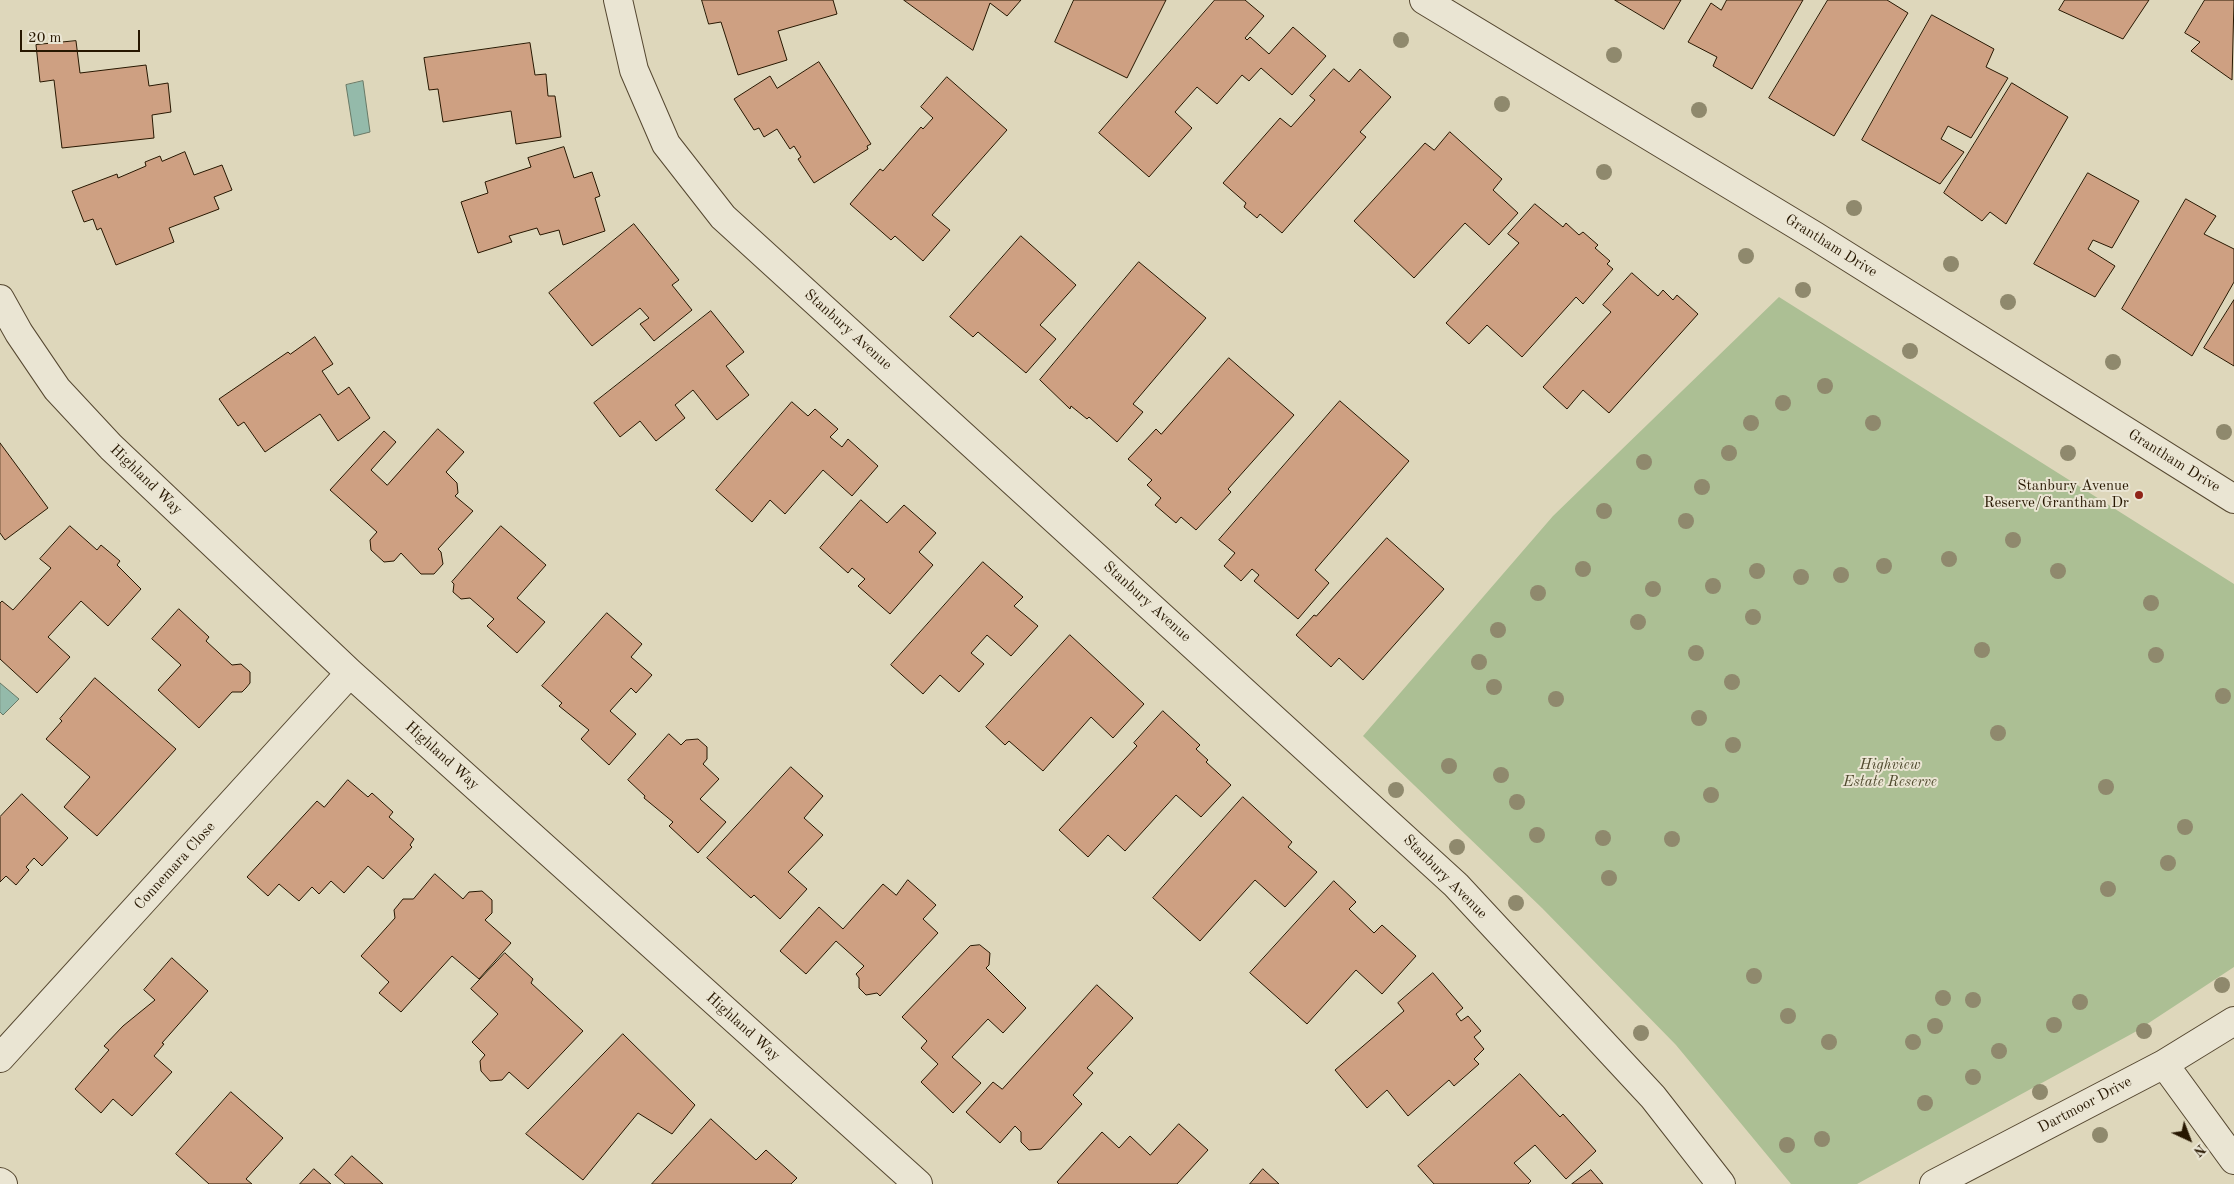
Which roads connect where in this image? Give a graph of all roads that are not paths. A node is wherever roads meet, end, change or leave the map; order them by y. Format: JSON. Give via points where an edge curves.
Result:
{"nodes":[{"id":1,"x":618,"y":0,"type":"edge"},
{"id":2,"x":1424,"y":0,"type":"edge"},
{"id":3,"x":0,"y":298,"type":"edge"},
{"id":4,"x":2234,"y":499,"type":"edge"},
{"id":5,"x":350,"y":673,"type":"junction"},
{"id":6,"x":2234,"y":1021,"type":"edge"},
{"id":7,"x":0,"y":1058,"type":"edge"},
{"id":8,"x":2164,"y":1064,"type":"junction"},
{"id":9,"x":2234,"y":1160,"type":"edge"},
{"id":10,"x":918,"y":1184,"type":"edge"},
{"id":11,"x":1721,"y":1184,"type":"edge"},
{"id":12,"x":1934,"y":1184,"type":"edge"}],
"edges":[{"from":1,"to":11,"type":"street","name":"Stanbury Avenue","via":[[634,70],[666,144],[723,217],[1456,885],[1653,1097]]},
{"from":2,"to":4,"type":"street","name":"Grantham Drive","via":[[1815,236]]},
{"from":3,"to":5,"type":"street","name":"Highland Way","via":[[57,389],[111,448]]},
{"from":5,"to":7,"type":"street","name":"Connemara Close"},
{"from":5,"to":10,"type":"street","name":"Highland Way"},
{"from":6,"to":8,"type":"street","name":"Dartmoor Drive"},
{"from":8,"to":9,"type":"street"},
{"from":8,"to":12,"type":"street","name":"Dartmoor Drive"}]}
